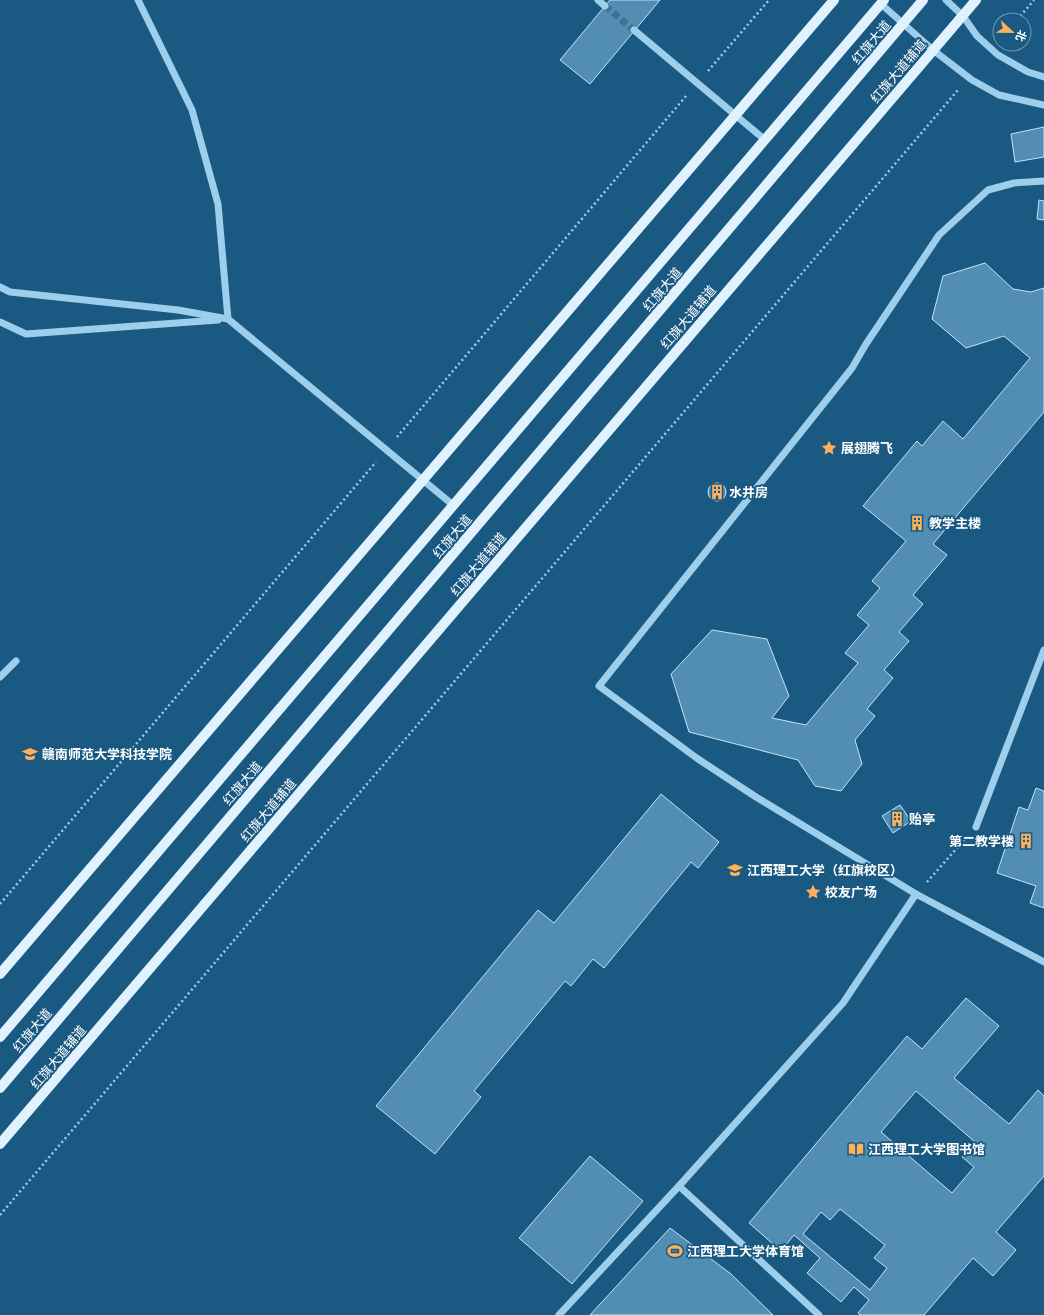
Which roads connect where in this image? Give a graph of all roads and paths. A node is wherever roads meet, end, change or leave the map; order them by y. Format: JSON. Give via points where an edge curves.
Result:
{"nodes":[{"id":1,"x":138,"y":0,"type":"edge"},
{"id":2,"x":598,"y":0,"type":"edge"},
{"id":3,"x":834,"y":0,"type":"edge"},
{"id":4,"x":923,"y":0,"type":"edge"},
{"id":5,"x":946,"y":0,"type":"edge"},
{"id":6,"x":976,"y":0,"type":"edge"},
{"id":7,"x":1034,"y":0,"type":"edge"},
{"id":8,"x":883,"y":2,"type":"edge"},
{"id":9,"x":605,"y":6,"type":"tunnel mouth"},
{"id":10,"x":1024,"y":12,"type":"edge"},
{"id":11,"x":963,"y":16,"type":"junction"},
{"id":12,"x":904,"y":23,"type":"junction"},
{"id":13,"x":634,"y":30,"type":"tunnel mouth"},
{"id":14,"x":933,"y":50,"type":"junction"},
{"id":15,"x":969,"y":77,"type":"junction"},
{"id":16,"x":1044,"y":77,"type":"edge"},
{"id":17,"x":1044,"y":105,"type":"edge"},
{"id":18,"x":735,"y":115,"type":"junction"},
{"id":19,"x":764,"y":139,"type":"junction"},
{"id":20,"x":1044,"y":181,"type":"edge"},
{"id":21,"x":0,"y":287,"type":"edge"},
{"id":22,"x":228,"y":319,"type":"junction"},
{"id":23,"x":0,"y":322,"type":"edge"},
{"id":24,"x":422,"y":480,"type":"junction"},
{"id":25,"x":452,"y":505,"type":"junction"},
{"id":26,"x":1044,"y":650,"type":"edge"},
{"id":27,"x":16,"y":661,"type":"dead end"},
{"id":28,"x":0,"y":677,"type":"edge"},
{"id":29,"x":976,"y":827,"type":"joint"},
{"id":30,"x":933,"y":875,"type":"dead end"},
{"id":31,"x":916,"y":894,"type":"junction"},
{"id":32,"x":1044,"y":962,"type":"edge"},
{"id":33,"x":0,"y":974,"type":"edge"},
{"id":34,"x":0,"y":1037,"type":"edge"},
{"id":35,"x":0,"y":1088,"type":"edge"},
{"id":36,"x":0,"y":1144,"type":"edge"},
{"id":37,"x":679,"y":1186,"type":"junction"},
{"id":38,"x":0,"y":1215,"type":"edge"},
{"id":39,"x":559,"y":1315,"type":"edge"},
{"id":40,"x":819,"y":1315,"type":"edge"}],
"edges":[{"from":1,"to":22,"type":"street","via":[[192,110],[218,204]]},
{"from":2,"to":9,"type":"street"},
{"from":3,"to":18,"type":"main road"},
{"from":4,"to":12,"type":"main road","name":"红旗大道"},
{"from":5,"to":11,"type":"street"},
{"from":6,"to":11,"type":"main road","name":"红旗大道辅道"},
{"from":7,"to":10,"type":"path"},
{"from":8,"to":12,"type":"street"},
{"from":8,"to":19,"type":"main road","name":"红旗大道"},
{"from":11,"to":14,"type":"main road","name":"红旗大道辅道"},
{"from":11,"to":16,"type":"street","via":[[977,36],[998,55],[1028,72]]},
{"from":12,"to":14,"type":"street"},
{"from":12,"to":35,"type":"main road","name":"红旗大道"},
{"from":13,"to":18,"type":"street"},
{"from":14,"to":15,"type":"street"},
{"from":14,"to":36,"type":"main road","name":"红旗大道辅道"},
{"from":15,"to":17,"type":"street","via":[[998,95]]},
{"from":15,"to":38,"type":"path"},
{"from":18,"to":19,"type":"street"},
{"from":18,"to":24,"type":"main road"},
{"from":19,"to":25,"type":"main road","name":"红旗大道"},
{"from":20,"to":31,"type":"street","via":[[1014,183],[988,190],[938,236],[903,286],[852,368],[599,686],[698,759]]},
{"from":21,"to":22,"type":"street","via":[[10,292],[178,310]]},
{"from":22,"to":23,"type":"street","via":[[26,334]]},
{"from":22,"to":24,"type":"street"},
{"from":24,"to":25,"type":"street"},
{"from":24,"to":33,"type":"main road"},
{"from":25,"to":34,"type":"main road","name":"红旗大道"},
{"from":26,"to":29,"type":"street"},
{"from":27,"to":28,"type":"street"},
{"from":29,"to":30,"type":"path"},
{"from":31,"to":32,"type":"street"},
{"from":31,"to":37,"type":"street","via":[[843,1003]]},
{"from":37,"to":39,"type":"street"},
{"from":37,"to":40,"type":"street"}]}
